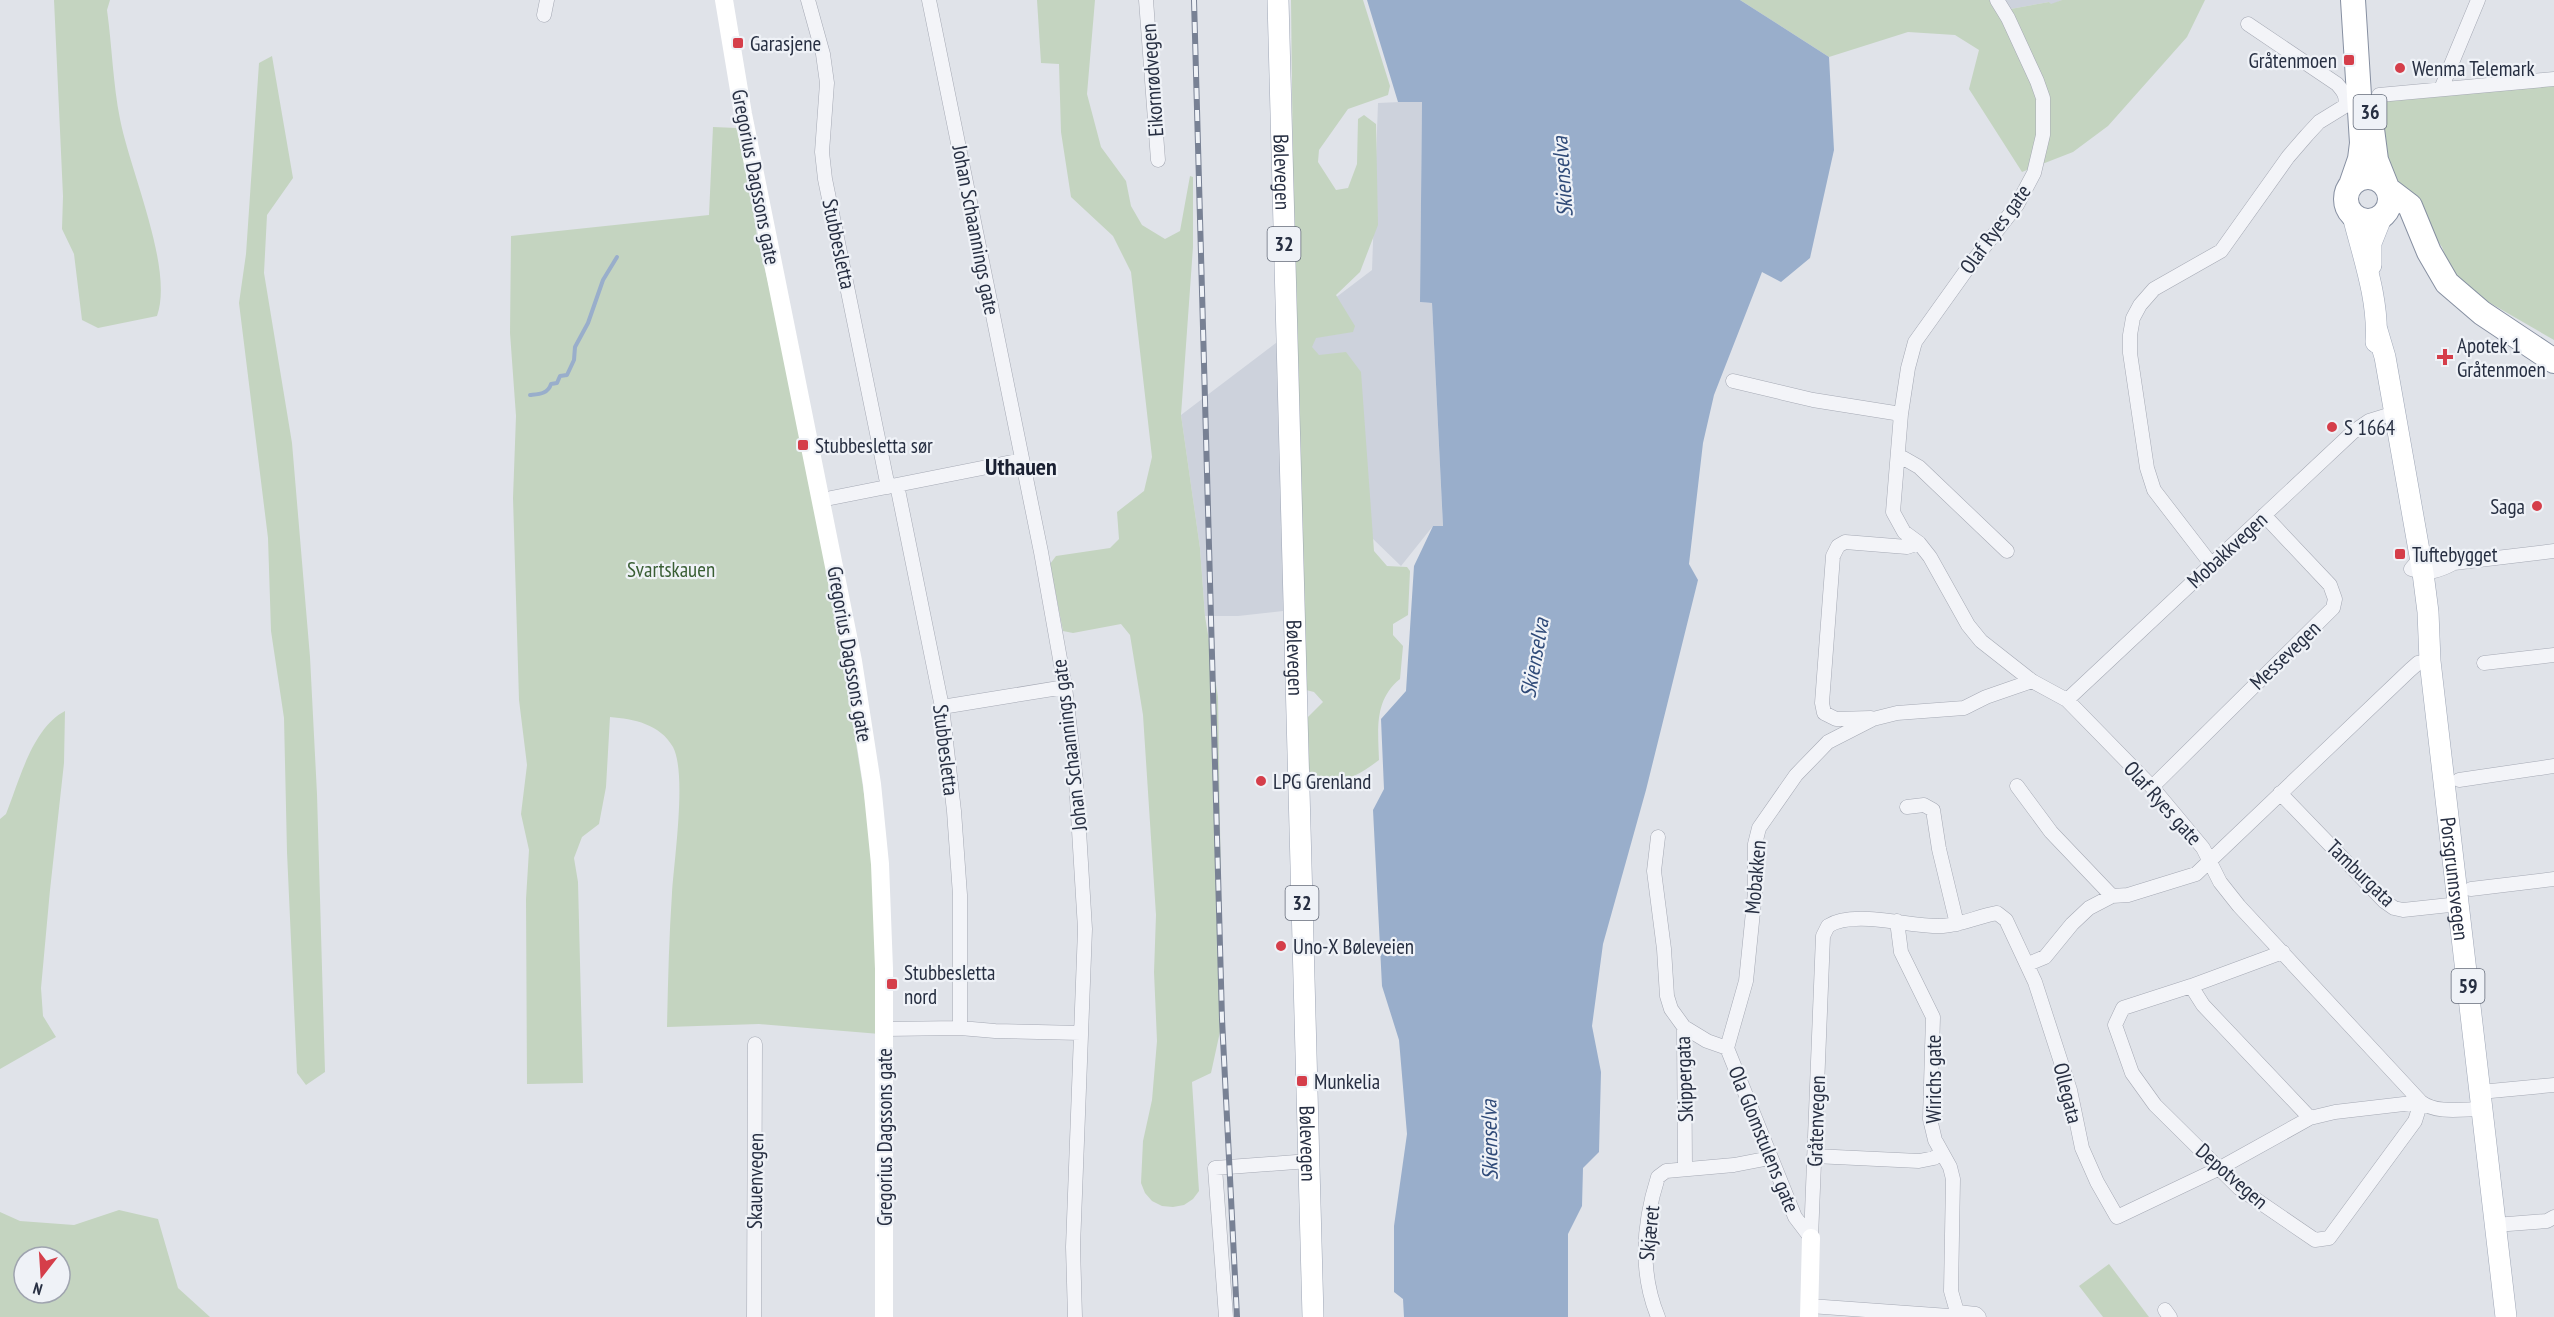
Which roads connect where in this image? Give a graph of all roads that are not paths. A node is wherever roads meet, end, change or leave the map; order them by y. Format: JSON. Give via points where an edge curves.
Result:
{"nodes":[{"id":1,"x":547,"y":0,"type":"edge"},
{"id":2,"x":724,"y":0,"type":"edge"},
{"id":3,"x":808,"y":0,"type":"edge"},
{"id":4,"x":929,"y":0,"type":"edge"},
{"id":5,"x":1146,"y":0,"type":"edge"},
{"id":6,"x":1278,"y":0,"type":"edge"},
{"id":7,"x":1997,"y":0,"type":"edge"},
{"id":8,"x":2353,"y":0,"type":"edge"},
{"id":9,"x":2478,"y":0,"type":"edge"},
{"id":10,"x":544,"y":15,"type":"dead end"},
{"id":11,"x":2248,"y":24,"type":"dead end"},
{"id":12,"x":2357,"y":39,"type":"junction"},
{"id":13,"x":2554,"y":79,"type":"edge"},
{"id":14,"x":2441,"y":89,"type":"junction"},
{"id":15,"x":2379,"y":95,"type":"dead end"},
{"id":16,"x":1158,"y":160,"type":"dead end"},
{"id":17,"x":2351,"y":185,"type":"junction"},
{"id":18,"x":2387,"y":187,"type":"junction"},
{"id":19,"x":2353,"y":216,"type":"junction"},
{"id":20,"x":2382,"y":217,"type":"junction"},
{"id":21,"x":2423,"y":238,"type":"junction"},
{"id":22,"x":2371,"y":289,"type":"junction"},
{"id":23,"x":2473,"y":303,"type":"junction"},
{"id":24,"x":2554,"y":344,"type":"edge"},
{"id":25,"x":2554,"y":361,"type":"edge"},
{"id":26,"x":1734,"y":381,"type":"dead end"},
{"id":27,"x":1901,"y":414,"type":"junction"},
{"id":28,"x":2390,"y":415,"type":"junction"},
{"id":29,"x":1898,"y":455,"type":"junction"},
{"id":30,"x":1022,"y":460,"type":"junction"},
{"id":31,"x":892,"y":486,"type":"junction"},
{"id":32,"x":821,"y":500,"type":"junction"},
{"id":33,"x":2264,"y":515,"type":"junction"},
{"id":34,"x":1918,"y":543,"type":"junction"},
{"id":35,"x":2007,"y":550,"type":"dead end"},
{"id":36,"x":2554,"y":551,"type":"edge"},
{"id":37,"x":2211,"y":564,"type":"junction"},
{"id":38,"x":2418,"y":567,"type":"junction"},
{"id":39,"x":2554,"y":655,"type":"edge"},
{"id":40,"x":2430,"y":658,"type":"junction"},
{"id":41,"x":2484,"y":663,"type":"dead end"},
{"id":42,"x":2032,"y":681,"type":"junction"},
{"id":43,"x":1065,"y":687,"type":"junction"},
{"id":44,"x":2067,"y":700,"type":"junction"},
{"id":45,"x":942,"y":708,"type":"junction"},
{"id":46,"x":1872,"y":719,"type":"junction"},
{"id":47,"x":2554,"y":766,"type":"edge"},
{"id":48,"x":2458,"y":780,"type":"dead end"},
{"id":49,"x":2017,"y":786,"type":"dead end"},
{"id":50,"x":2151,"y":787,"type":"junction"},
{"id":51,"x":2280,"y":793,"type":"junction"},
{"id":52,"x":1907,"y":807,"type":"dead end"},
{"id":53,"x":1658,"y":837,"type":"dead end"},
{"id":54,"x":2210,"y":862,"type":"junction"},
{"id":55,"x":2554,"y":879,"type":"edge"},
{"id":56,"x":2112,"y":896,"type":"junction"},
{"id":57,"x":2465,"y":896,"type":"junction"},
{"id":58,"x":1896,"y":921,"type":"junction"},
{"id":59,"x":1957,"y":924,"type":"junction"},
{"id":60,"x":2283,"y":952,"type":"junction"},
{"id":61,"x":2028,"y":964,"type":"junction"},
{"id":62,"x":2191,"y":986,"type":"junction"},
{"id":63,"x":1684,"y":1027,"type":"junction"},
{"id":64,"x":960,"y":1028,"type":"junction"},
{"id":65,"x":885,"y":1029,"type":"junction"},
{"id":66,"x":1081,"y":1033,"type":"junction"},
{"id":67,"x":755,"y":1044,"type":"dead end"},
{"id":68,"x":1727,"y":1048,"type":"junction"},
{"id":69,"x":2554,"y":1085,"type":"edge"},
{"id":70,"x":2481,"y":1101,"type":"junction"},
{"id":71,"x":2421,"y":1102,"type":"junction"},
{"id":72,"x":2310,"y":1118,"type":"junction"},
{"id":73,"x":1941,"y":1153,"type":"junction"},
{"id":74,"x":1814,"y":1156,"type":"junction"},
{"id":75,"x":1770,"y":1158,"type":"junction"},
{"id":76,"x":1309,"y":1161,"type":"junction"},
{"id":77,"x":1685,"y":1167,"type":"junction"},
{"id":78,"x":2220,"y":1168,"type":"junction"},
{"id":79,"x":2552,"y":1223,"type":"edge"},
{"id":80,"x":2495,"y":1225,"type":"junction"},
{"id":81,"x":1811,"y":1238,"type":"junction"},
{"id":82,"x":1809,"y":1311,"type":"edge"},
{"id":83,"x":1951,"y":1315,"type":"edge"},
{"id":84,"x":754,"y":1317,"type":"edge"},
{"id":85,"x":884,"y":1317,"type":"edge"},
{"id":86,"x":1075,"y":1317,"type":"edge"},
{"id":87,"x":1226,"y":1317,"type":"edge"},
{"id":88,"x":1313,"y":1317,"type":"edge"},
{"id":89,"x":1658,"y":1317,"type":"edge"},
{"id":90,"x":1979,"y":1317,"type":"edge"},
{"id":91,"x":2506,"y":1317,"type":"edge"}],
"edges":[{"from":1,"to":10,"type":"street"},
{"from":2,"to":32,"type":"street","name":"Gregorius Dagssons gate"},
{"from":3,"to":31,"type":"street","name":"Stubbesletta","via":[[827,83],[822,152],[825,179]]},
{"from":4,"to":30,"type":"street","name":"Johan Schaannings gate"},
{"from":5,"to":16,"type":"street","name":"Eikornrødvegen"},
{"from":6,"to":76,"type":"main road","name":"Bølevegen","number":"32"},
{"from":7,"to":27,"type":"street","name":"Olaf Ryes gate","via":[[2024,50],[2043,98],[2039,154],[2017,205],[1915,342]]},
{"from":8,"to":12,"type":"highway","name":"Porsgrunnsvegen","number":"36"},
{"from":9,"to":14,"type":"street"},
{"from":11,"to":37,"type":"street","via":[[2337,84],[2347,99],[2344,106],[2319,122],[2288,157],[2228,244],[2154,289],[2133,318],[2130,353],[2147,468],[2154,490]]},
{"from":12,"to":17,"type":"highway","name":"Porsgrunnsvegen","number":"36","via":[[2362,152]]},
{"from":12,"to":18,"type":"highway","name":"Porsgrunnsvegen","number":"36","via":[[2363,56],[2376,160]]},
{"from":13,"to":14,"type":"street"},
{"from":14,"to":15,"type":"street"},
{"from":17,"to":18,"type":"highway","via":[[2368,177]]},
{"from":17,"to":19,"type":"highway","name":"Porsgrunnsvegen","number":"36","via":[[2346,197]]},
{"from":18,"to":20,"type":"highway","name":"Porsgrunnsvegen","via":[[2391,203]]},
{"from":18,"to":21,"type":"highway","number":"36","via":[[2410,206]]},
{"from":19,"to":20,"type":"highway","number":"36","via":[[2370,222]]},
{"from":19,"to":22,"type":"main road","name":"Porsgrunnsvegen","number":"59"},
{"from":20,"to":21,"type":"highway","number":"36","via":[[2395,219]]},
{"from":20,"to":22,"type":"main road","name":"Porsgrunnsvegen","number":"59","via":[[2371,243]]},
{"from":21,"to":23,"type":"highway","number":"36","via":[[2447,283]]},
{"from":22,"to":28,"type":"main road","name":"Porsgrunnsvegen","number":"59","via":[[2385,357]]},
{"from":23,"to":24,"type":"highway","number":"36"},
{"from":23,"to":25,"type":"highway","number":"36"},
{"from":26,"to":27,"type":"street","via":[[1813,400]]},
{"from":27,"to":29,"type":"street","name":"Olaf Ryes gate"},
{"from":28,"to":33,"type":"street","name":"Mobakkvegen","via":[[2369,421],[2352,432]]},
{"from":28,"to":38,"type":"main road","name":"Porsgrunnsvegen","number":"59"},
{"from":29,"to":34,"type":"street","name":"Olaf Ryes gate","via":[[1893,512],[1904,532]]},
{"from":29,"to":35,"type":"street","via":[[1919,467]]},
{"from":30,"to":31,"type":"street"},
{"from":30,"to":43,"type":"street","name":"Johan Schaannings gate"},
{"from":31,"to":32,"type":"street"},
{"from":31,"to":45,"type":"street","name":"Stubbesletta"},
{"from":32,"to":65,"type":"street","name":"Gregorius Dagssons gate","via":[[853,661],[872,784],[880,864]]},
{"from":33,"to":37,"type":"street","name":"Mobakkvegen"},
{"from":33,"to":50,"type":"street","name":"Messevegen","via":[[2330,585],[2335,599],[2333,608]]},
{"from":34,"to":42,"type":"street","name":"Olaf Ryes gate","via":[[1981,641]]},
{"from":34,"to":46,"type":"street","name":"Mobakken","via":[[1907,547],[1842,543],[1834,551],[1824,713],[1836,719]]},
{"from":36,"to":38,"type":"street","via":[[2454,563],[2441,570]]},
{"from":37,"to":44,"type":"street","name":"Mobakkvegen"},
{"from":38,"to":40,"type":"main road","name":"Porsgrunnsvegen","number":"59"},
{"from":39,"to":41,"type":"street"},
{"from":40,"to":51,"type":"street","via":[[2410,669]]},
{"from":40,"to":57,"type":"main road","name":"Porsgrunnsvegen","number":"59"},
{"from":42,"to":44,"type":"street","name":"Olaf Ryes gate"},
{"from":42,"to":46,"type":"street","name":"Mobakken","via":[[1964,708]]},
{"from":43,"to":45,"type":"street"},
{"from":43,"to":66,"type":"street","name":"Johan Schaannings gate","via":[[1076,781],[1085,929]]},
{"from":44,"to":50,"type":"street","name":"Olaf Ryes gate"},
{"from":45,"to":64,"type":"street","name":"Stubbesletta","via":[[960,895]]},
{"from":46,"to":68,"type":"street","name":"Mobakken","via":[[1828,742],[1811,757],[1759,828],[1746,981]]},
{"from":47,"to":48,"type":"street"},
{"from":49,"to":56,"type":"street","via":[[2051,832]]},
{"from":50,"to":54,"type":"street","name":"Olaf Ryes gate","via":[[2204,848]]},
{"from":51,"to":54,"type":"street"},
{"from":51,"to":57,"type":"street","name":"Tamburgata","via":[[2394,908],[2403,910]]},
{"from":52,"to":59,"type":"street","via":[[1924,805],[1933,810]]},
{"from":53,"to":63,"type":"street","name":"Skippergata","via":[[1654,871],[1667,996]]},
{"from":54,"to":56,"type":"street","via":[[2196,874],[2128,895]]},
{"from":54,"to":60,"type":"street","name":"Olaf Ryes gate","via":[[2220,882]]},
{"from":55,"to":57,"type":"street","name":"Tamburgata"},
{"from":56,"to":61,"type":"street","via":[[2089,908],[2045,957]]},
{"from":57,"to":70,"type":"main road","name":"Porsgrunnsvegen","number":"59"},
{"from":58,"to":59,"type":"street"},
{"from":58,"to":73,"type":"street","name":"Wirichs gate","via":[[1901,952],[1934,1017],[1930,1119]]},
{"from":58,"to":74,"type":"street","name":"Gråtenvegen","via":[[1845,920],[1828,926],[1823,936]]},
{"from":59,"to":61,"type":"street","name":"Ollegata","via":[[2001,915]]},
{"from":60,"to":62,"type":"street","name":"Depotvegen"},
{"from":60,"to":71,"type":"street","name":"Olaf Ryes gate"},
{"from":61,"to":78,"type":"street","name":"Ollegata","via":[[2067,1079],[2082,1148],[2117,1217]]},
{"from":62,"to":72,"type":"street","via":[[2203,1005]]},
{"from":62,"to":78,"type":"street","name":"Depotvegen","via":[[2123,1008],[2115,1025],[2132,1073],[2155,1105]]},
{"from":63,"to":68,"type":"street","name":"Ola Glomstulens gate"},
{"from":63,"to":77,"type":"street","name":"Skippergata"},
{"from":64,"to":65,"type":"street"},
{"from":64,"to":66,"type":"street"},
{"from":65,"to":85,"type":"street","name":"Gregorius Dagssons gate"},
{"from":66,"to":86,"type":"street","name":"Johan Schaannings gate","via":[[1073,1247]]},
{"from":67,"to":84,"type":"street","name":"Skauenvegen"},
{"from":68,"to":75,"type":"street","name":"Ola Glomstulens gate"},
{"from":69,"to":70,"type":"street"},
{"from":70,"to":71,"type":"street","via":[[2436,1110]]},
{"from":70,"to":80,"type":"main road","name":"Porsgrunnsvegen","number":"59"},
{"from":71,"to":72,"type":"street"},
{"from":71,"to":78,"type":"street","name":"Depotvegen","via":[[2418,1116],[2336,1232],[2322,1241],[2308,1236],[2239,1188]]},
{"from":72,"to":78,"type":"street"},
{"from":73,"to":74,"type":"street","via":[[1919,1161]]},
{"from":73,"to":83,"type":"street","name":"Wirichs gate","via":[[1953,1179]]},
{"from":74,"to":81,"type":"street","name":"Gråtenvegen"},
{"from":75,"to":77,"type":"street","via":[[1734,1165]]},
{"from":75,"to":81,"type":"street","name":"Ola Glomstulens gate","via":[[1795,1217]]},
{"from":76,"to":87,"type":"street","via":[[1215,1168]]},
{"from":76,"to":88,"type":"main road","name":"Bølevegen","number":"32"},
{"from":77,"to":89,"type":"street","name":"Skjæret","via":[[1661,1173],[1650,1208],[1644,1244],[1645,1271]]},
{"from":79,"to":80,"type":"street"},
{"from":80,"to":91,"type":"main road","name":"Porsgrunnsvegen","number":"59"},
{"from":81,"to":82,"type":"street","name":"Gråtenvegen"},
{"from":82,"to":83,"type":"street"},
{"from":83,"to":90,"type":"street"}]}
